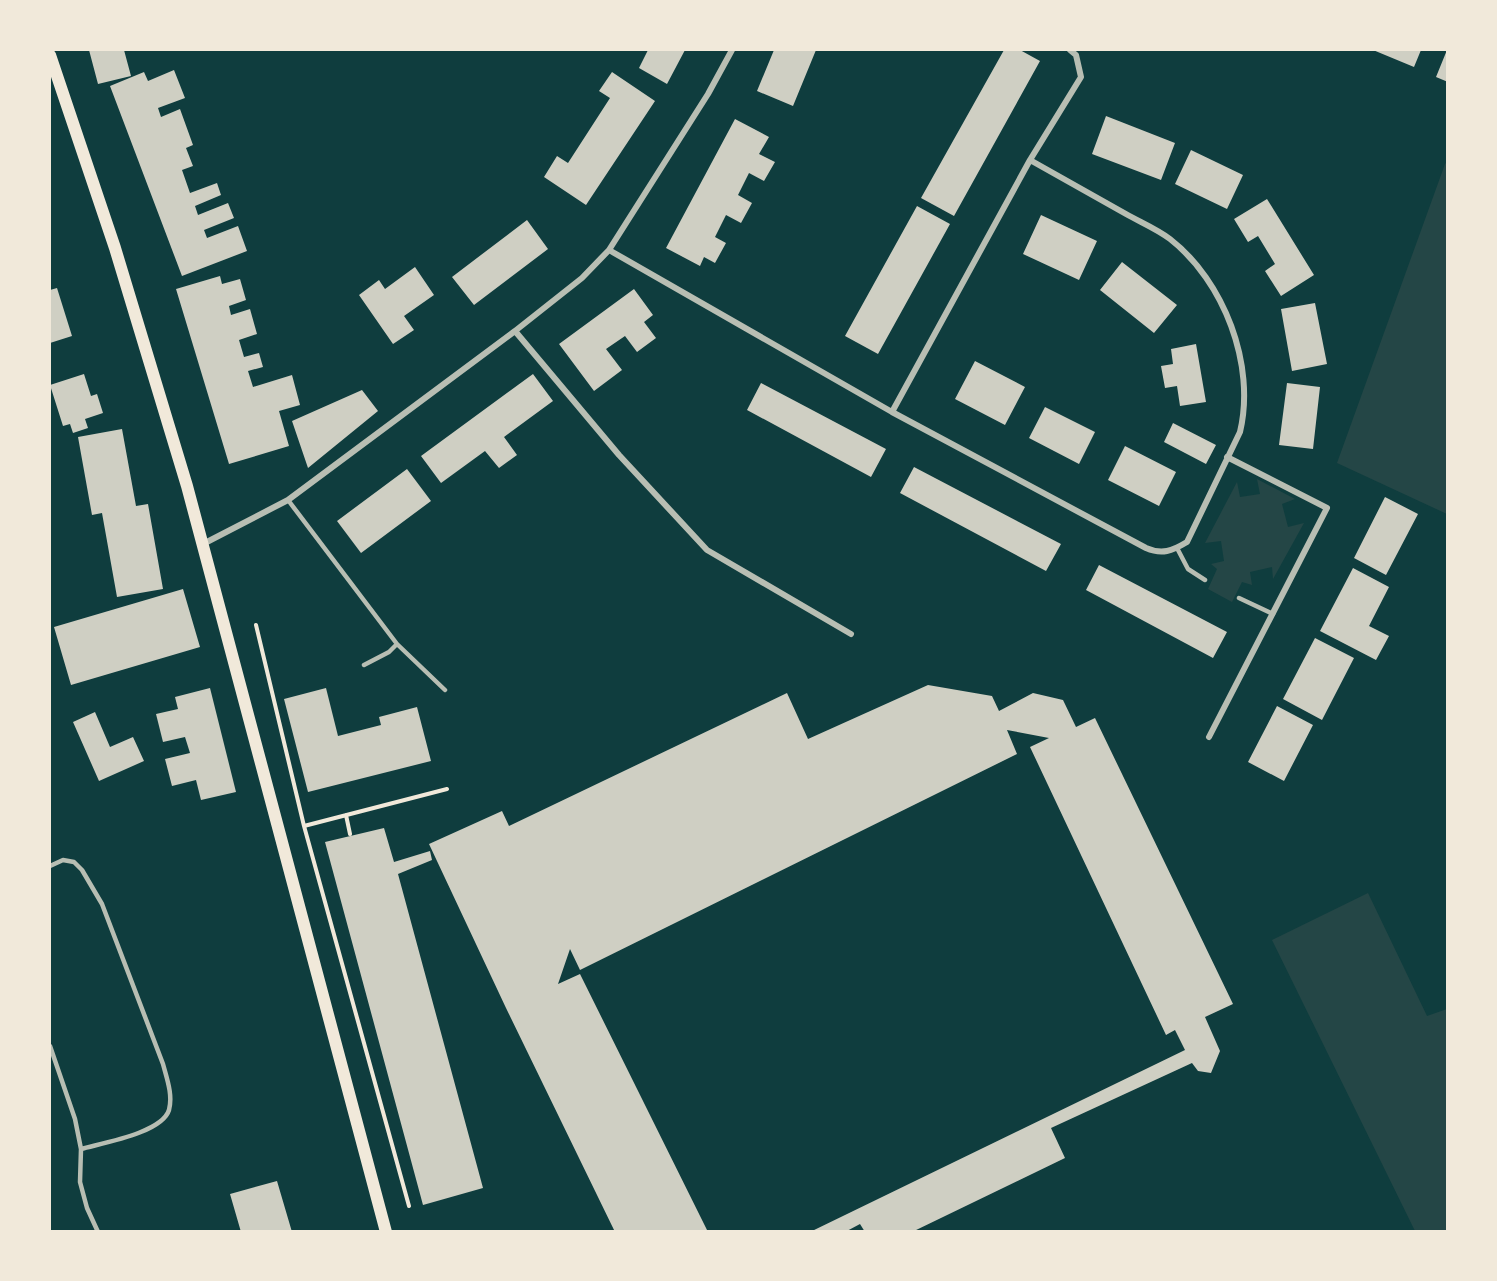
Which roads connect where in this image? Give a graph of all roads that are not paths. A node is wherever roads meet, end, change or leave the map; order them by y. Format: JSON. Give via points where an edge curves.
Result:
{"nodes":[{"id":1,"x":732,"y":50,"type":"edge"},
{"id":2,"x":1070,"y":50,"type":"edge"},
{"id":3,"x":50,"y":55,"type":"edge"},
{"id":4,"x":1030,"y":160,"type":"junction"},
{"id":5,"x":609,"y":250,"type":"junction"},
{"id":6,"x":515,"y":331,"type":"junction"},
{"id":7,"x":892,"y":412,"type":"junction"},
{"id":8,"x":1227,"y":457,"type":"junction"},
{"id":9,"x":288,"y":500,"type":"junction"},
{"id":10,"x":203,"y":544,"type":"junction"},
{"id":11,"x":1177,"y":548,"type":"junction"},
{"id":12,"x":1205,"y":580,"type":"dead end"},
{"id":13,"x":1239,"y":598,"type":"dead end"},
{"id":14,"x":1273,"y":614,"type":"junction"},
{"id":15,"x":851,"y":634,"type":"dead end"},
{"id":16,"x":397,"y":644,"type":"junction"},
{"id":17,"x":364,"y":665,"type":"dead end"},
{"id":18,"x":445,"y":690,"type":"dead end"},
{"id":19,"x":1209,"y":737,"type":"dead end"},
{"id":20,"x":50,"y":866,"type":"edge"},
{"id":21,"x":50,"y":1046,"type":"edge"},
{"id":22,"x":81,"y":1149,"type":"junction"},
{"id":23,"x":98,"y":1232,"type":"edge"},
{"id":24,"x":386,"y":1232,"type":"edge"}],
"edges":[{"from":1,"to":5,"type":"street"},
{"from":2,"to":4,"type":"street","via":[[1076,55],[1081,77]]},
{"from":3,"to":10,"type":"main road","via":[[118,259]]},
{"from":4,"to":7,"type":"street"},
{"from":4,"to":8,"type":"street","via":[[1169,238],[1209,284],[1226,312],[1244,372],[1245,412]]},
{"from":5,"to":6,"type":"street","via":[[582,278]]},
{"from":5,"to":7,"type":"street"},
{"from":6,"to":9,"type":"street"},
{"from":6,"to":15,"type":"street","via":[[619,455],[707,550]]},
{"from":7,"to":11,"type":"street","via":[[1146,548],[1159,553]]},
{"from":8,"to":11,"type":"street","via":[[1187,542]]},
{"from":8,"to":14,"type":"street","via":[[1327,508]]},
{"from":9,"to":10,"type":"street"},
{"from":9,"to":16,"type":"lane"},
{"from":10,"to":24,"type":"main road"},
{"from":11,"to":12,"type":"lane","via":[[1188,569]]},
{"from":13,"to":14,"type":"lane"},
{"from":14,"to":19,"type":"street"},
{"from":16,"to":17,"type":"lane"},
{"from":16,"to":18,"type":"lane"},
{"from":20,"to":22,"type":"lane","via":[[63,860],[74,862],[102,904],[170,1090],[169,1111],[160,1124]]},
{"from":21,"to":22,"type":"lane"},
{"from":22,"to":23,"type":"lane","via":[[80,1182]]}]}
